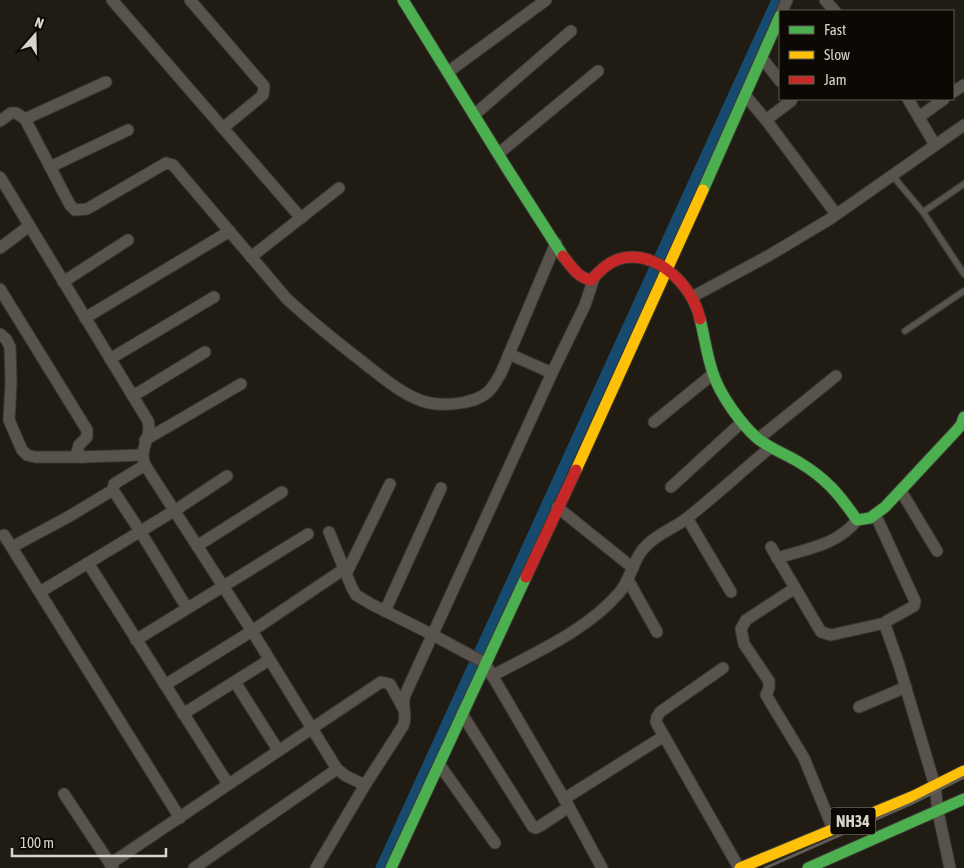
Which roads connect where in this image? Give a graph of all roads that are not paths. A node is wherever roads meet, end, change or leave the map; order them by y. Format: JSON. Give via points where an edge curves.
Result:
{"nodes":[{"id":1,"x":190,"y":0,"type":"edge"},
{"id":2,"x":403,"y":0,"type":"edge"},
{"id":3,"x":546,"y":0,"type":"edge"},
{"id":4,"x":825,"y":0,"type":"edge"},
{"id":5,"x":119,"y":2,"type":"edge"},
{"id":6,"x":834,"y":10,"type":"edge"},
{"id":7,"x":779,"y":18,"type":"edge"},
{"id":8,"x":571,"y":32,"type":"dead end"},
{"id":9,"x":762,"y":58,"type":"junction"},
{"id":10,"x":598,"y":71,"type":"dead end"},
{"id":11,"x":448,"y":72,"type":"junction"},
{"id":12,"x":779,"y":80,"type":"edge"},
{"id":13,"x":106,"y":82,"type":"dead end"},
{"id":14,"x":745,"y":95,"type":"junction"},
{"id":15,"x":792,"y":100,"type":"edge"},
{"id":16,"x":909,"y":100,"type":"edge"},
{"id":17,"x":943,"y":100,"type":"edge"},
{"id":18,"x":474,"y":115,"type":"junction"},
{"id":19,"x":919,"y":116,"type":"junction"},
{"id":20,"x":25,"y":119,"type":"junction"},
{"id":21,"x":766,"y":120,"type":"junction"},
{"id":22,"x":0,"y":121,"type":"edge"},
{"id":23,"x":964,"y":126,"type":"edge"},
{"id":24,"x":223,"y":128,"type":"junction"},
{"id":25,"x":128,"y":130,"type":"dead end"},
{"id":26,"x":935,"y":145,"type":"junction"},
{"id":27,"x":498,"y":154,"type":"junction"},
{"id":28,"x":50,"y":167,"type":"junction"},
{"id":29,"x":892,"y":175,"type":"junction"},
{"id":30,"x":0,"y":177,"type":"edge"},
{"id":31,"x":964,"y":184,"type":"edge"},
{"id":32,"x":339,"y":188,"type":"dead end"},
{"id":33,"x":923,"y":212,"type":"junction"},
{"id":34,"x":836,"y":214,"type":"junction"},
{"id":35,"x":301,"y":218,"type":"junction"},
{"id":36,"x":29,"y":226,"type":"junction"},
{"id":37,"x":230,"y":231,"type":"junction"},
{"id":38,"x":128,"y":240,"type":"dead end"},
{"id":39,"x":556,"y":244,"type":"junction"},
{"id":40,"x":0,"y":248,"type":"edge"},
{"id":41,"x":251,"y":257,"type":"junction"},
{"id":42,"x":662,"y":266,"type":"junction"},
{"id":43,"x":964,"y":274,"type":"edge"},
{"id":44,"x":594,"y":278,"type":"junction"},
{"id":45,"x":63,"y":282,"type":"junction"},
{"id":46,"x":0,"y":288,"type":"edge"},
{"id":47,"x":964,"y":290,"type":"edge"},
{"id":48,"x":214,"y":297,"type":"dead end"},
{"id":49,"x":692,"y":297,"type":"junction"},
{"id":50,"x":86,"y":318,"type":"junction"},
{"id":51,"x":905,"y":331,"type":"dead end"},
{"id":52,"x":0,"y":334,"type":"edge"},
{"id":53,"x":205,"y":352,"type":"dead end"},
{"id":54,"x":509,"y":354,"type":"junction"},
{"id":55,"x":110,"y":358,"type":"junction"},
{"id":56,"x":552,"y":373,"type":"junction"},
{"id":57,"x":713,"y":374,"type":"junction"},
{"id":58,"x":836,"y":376,"type":"dead end"},
{"id":59,"x":241,"y":384,"type":"dead end"},
{"id":60,"x":133,"y":396,"type":"junction"},
{"id":61,"x":654,"y":422,"type":"dead end"},
{"id":62,"x":742,"y":422,"type":"junction"},
{"id":63,"x":963,"y":424,"type":"edge"},
{"id":64,"x":758,"y":439,"type":"junction"},
{"id":65,"x":146,"y":440,"type":"junction"},
{"id":66,"x":771,"y":447,"type":"junction"},
{"id":67,"x":83,"y":457,"type":"junction"},
{"id":68,"x":143,"y":460,"type":"junction"},
{"id":69,"x":227,"y":476,"type":"dead end"},
{"id":70,"x":390,"y":484,"type":"dead end"},
{"id":71,"x":671,"y":487,"type":"dead end"},
{"id":72,"x":441,"y":488,"type":"dead end"},
{"id":73,"x":113,"y":490,"type":"junction"},
{"id":74,"x":901,"y":491,"type":"junction"},
{"id":75,"x":282,"y":492,"type":"dead end"},
{"id":76,"x":558,"y":507,"type":"junction"},
{"id":77,"x":174,"y":511,"type":"junction"},
{"id":78,"x":875,"y":514,"type":"junction"},
{"id":79,"x":687,"y":518,"type":"junction"},
{"id":80,"x":857,"y":520,"type":"junction"},
{"id":81,"x":140,"y":531,"type":"junction"},
{"id":82,"x":329,"y":532,"type":"dead end"},
{"id":83,"x":308,"y":534,"type":"dead end"},
{"id":84,"x":4,"y":535,"type":"dead end"},
{"id":85,"x":197,"y":546,"type":"junction"},
{"id":86,"x":12,"y":547,"type":"junction"},
{"id":87,"x":771,"y":547,"type":"dead end"},
{"id":88,"x":937,"y":551,"type":"dead end"},
{"id":89,"x":777,"y":558,"type":"junction"},
{"id":90,"x":88,"y":563,"type":"junction"},
{"id":91,"x":633,"y":568,"type":"junction"},
{"id":92,"x":345,"y":572,"type":"junction"},
{"id":93,"x":628,"y":580,"type":"junction"},
{"id":94,"x":222,"y":587,"type":"junction"},
{"id":95,"x":794,"y":588,"type":"junction"},
{"id":96,"x":40,"y":592,"type":"junction"},
{"id":97,"x":731,"y":592,"type":"dead end"},
{"id":98,"x":187,"y":608,"type":"junction"},
{"id":99,"x":385,"y":611,"type":"junction"},
{"id":100,"x":885,"y":623,"type":"junction"},
{"id":101,"x":252,"y":631,"type":"junction"},
{"id":102,"x":657,"y":632,"type":"dead end"},
{"id":103,"x":433,"y":635,"type":"junction"},
{"id":104,"x":136,"y":640,"type":"junction"},
{"id":105,"x":269,"y":660,"type":"junction"},
{"id":106,"x":483,"y":662,"type":"junction"},
{"id":107,"x":723,"y":668,"type":"dead end"},
{"id":108,"x":492,"y":676,"type":"junction"},
{"id":109,"x":234,"y":682,"type":"junction"},
{"id":110,"x":165,"y":685,"type":"junction"},
{"id":111,"x":906,"y":686,"type":"junction"},
{"id":112,"x":859,"y":707,"type":"dead end"},
{"id":113,"x":403,"y":708,"type":"junction"},
{"id":114,"x":183,"y":714,"type":"junction"},
{"id":115,"x":462,"y":714,"type":"junction"},
{"id":116,"x":311,"y":728,"type":"junction"},
{"id":117,"x":664,"y":736,"type":"junction"},
{"id":118,"x":278,"y":750,"type":"junction"},
{"id":119,"x":439,"y":764,"type":"junction"},
{"id":120,"x":337,"y":769,"type":"junction"},
{"id":121,"x":964,"y":770,"type":"edge"},
{"id":122,"x":228,"y":784,"type":"junction"},
{"id":123,"x":365,"y":785,"type":"junction"},
{"id":124,"x":935,"y":786,"type":"junction"},
{"id":125,"x":64,"y":794,"type":"dead end"},
{"id":126,"x":964,"y":799,"type":"edge"},
{"id":127,"x":566,"y":803,"type":"junction"},
{"id":128,"x":938,"y":812,"type":"junction"},
{"id":129,"x":180,"y":818,"type":"junction"},
{"id":130,"x":833,"y":829,"type":"junction"},
{"id":131,"x":495,"y":843,"type":"dead end"},
{"id":132,"x":112,"y":866,"type":"edge"},
{"id":133,"x":194,"y":868,"type":"edge"},
{"id":134,"x":316,"y":868,"type":"edge"},
{"id":135,"x":391,"y":868,"type":"edge"},
{"id":136,"x":602,"y":868,"type":"edge"},
{"id":137,"x":739,"y":868,"type":"edge"},
{"id":138,"x":808,"y":868,"type":"edge"},
{"id":139,"x":950,"y":868,"type":"edge"}],
"edges":[{"from":1,"to":24,"type":"street","via":[[264,86],[263,95]]},
{"from":2,"to":11,"type":"main road"},
{"from":3,"to":11,"type":"street"},
{"from":4,"to":6,"type":"street"},
{"from":5,"to":24,"type":"street"},
{"from":7,"to":9,"type":"main road"},
{"from":8,"to":18,"type":"street"},
{"from":9,"to":12,"type":"street"},
{"from":9,"to":14,"type":"main road"},
{"from":10,"to":27,"type":"street"},
{"from":11,"to":18,"type":"main road"},
{"from":13,"to":20,"type":"street"},
{"from":14,"to":21,"type":"street"},
{"from":14,"to":42,"type":"main road"},
{"from":15,"to":21,"type":"street"},
{"from":16,"to":19,"type":"street"},
{"from":17,"to":19,"type":"street"},
{"from":18,"to":27,"type":"main road"},
{"from":19,"to":26,"type":"street"},
{"from":20,"to":22,"type":"street","via":[[16,113]]},
{"from":20,"to":28,"type":"street"},
{"from":21,"to":34,"type":"street"},
{"from":23,"to":26,"type":"street"},
{"from":24,"to":35,"type":"street"},
{"from":25,"to":28,"type":"street"},
{"from":26,"to":29,"type":"street"},
{"from":27,"to":39,"type":"main road"},
{"from":28,"to":37,"type":"street","via":[[70,205],[80,210],[170,163]]},
{"from":29,"to":33,"type":"lane"},
{"from":29,"to":34,"type":"street"},
{"from":30,"to":36,"type":"street"},
{"from":31,"to":33,"type":"lane"},
{"from":32,"to":35,"type":"street"},
{"from":33,"to":43,"type":"lane"},
{"from":34,"to":49,"type":"street"},
{"from":35,"to":41,"type":"street"},
{"from":36,"to":40,"type":"street"},
{"from":36,"to":45,"type":"street"},
{"from":37,"to":41,"type":"street"},
{"from":37,"to":50,"type":"street"},
{"from":38,"to":45,"type":"street"},
{"from":39,"to":44,"type":"main road","via":[[577,273],[584,279]]},
{"from":39,"to":54,"type":"street"},
{"from":41,"to":54,"type":"street","via":[[301,312],[386,380],[422,401],[446,403],[479,398],[494,386]]},
{"from":42,"to":44,"type":"main road","via":[[639,258],[619,259],[608,264]]},
{"from":42,"to":49,"type":"main road","via":[[682,282]]},
{"from":42,"to":76,"type":"main road"},
{"from":44,"to":56,"type":"street","via":[[585,305]]},
{"from":45,"to":50,"type":"street"},
{"from":46,"to":67,"type":"street","via":[[87,430],[87,437],[77,452]]},
{"from":47,"to":51,"type":"lane"},
{"from":48,"to":55,"type":"street"},
{"from":49,"to":57,"type":"main road","via":[[699,313]]},
{"from":50,"to":55,"type":"street"},
{"from":52,"to":67,"type":"street","via":[[10,347],[9,420],[22,450],[35,457]]},
{"from":53,"to":60,"type":"street"},
{"from":54,"to":56,"type":"street"},
{"from":55,"to":60,"type":"street"},
{"from":56,"to":103,"type":"street"},
{"from":57,"to":61,"type":"street"},
{"from":57,"to":62,"type":"main road","via":[[719,389]]},
{"from":58,"to":64,"type":"street"},
{"from":59,"to":65,"type":"street"},
{"from":60,"to":65,"type":"street","via":[[150,426]]},
{"from":62,"to":64,"type":"main road"},
{"from":62,"to":71,"type":"street"},
{"from":63,"to":74,"type":"main road"},
{"from":64,"to":66,"type":"main road"},
{"from":65,"to":68,"type":"street"},
{"from":66,"to":79,"type":"street"},
{"from":66,"to":80,"type":"main road","via":[[821,477],[840,495]]},
{"from":67,"to":68,"type":"street"},
{"from":68,"to":73,"type":"street","via":[[114,484]]},
{"from":68,"to":77,"type":"street"},
{"from":69,"to":77,"type":"street"},
{"from":70,"to":92,"type":"street"},
{"from":72,"to":99,"type":"street"},
{"from":73,"to":81,"type":"street"},
{"from":73,"to":86,"type":"street"},
{"from":74,"to":78,"type":"main road"},
{"from":74,"to":88,"type":"street"},
{"from":75,"to":85,"type":"street"},
{"from":76,"to":91,"type":"street"},
{"from":76,"to":106,"type":"main road"},
{"from":77,"to":81,"type":"street"},
{"from":77,"to":85,"type":"street"},
{"from":78,"to":80,"type":"main road"},
{"from":78,"to":100,"type":"street","via":[[915,601],[914,606]]},
{"from":79,"to":91,"type":"street","via":[[648,544]]},
{"from":79,"to":97,"type":"street"},
{"from":80,"to":89,"type":"street","via":[[832,541]]},
{"from":81,"to":90,"type":"street"},
{"from":81,"to":98,"type":"street"},
{"from":82,"to":92,"type":"street"},
{"from":83,"to":94,"type":"street"},
{"from":84,"to":86,"type":"street"},
{"from":85,"to":94,"type":"street"},
{"from":86,"to":96,"type":"street"},
{"from":87,"to":89,"type":"street"},
{"from":89,"to":95,"type":"street"},
{"from":90,"to":96,"type":"street"},
{"from":90,"to":104,"type":"street"},
{"from":91,"to":93,"type":"street"},
{"from":92,"to":99,"type":"street","via":[[356,595]]},
{"from":92,"to":101,"type":"street"},
{"from":93,"to":102,"type":"street"},
{"from":93,"to":108,"type":"street","via":[[606,606],[577,630]]},
{"from":94,"to":98,"type":"street"},
{"from":94,"to":101,"type":"street"},
{"from":95,"to":100,"type":"street","via":[[817,628],[826,634]]},
{"from":95,"to":130,"type":"street","via":[[746,620],[740,634],[769,682],[766,695],[804,758]]},
{"from":96,"to":129,"type":"street"},
{"from":98,"to":104,"type":"street"},
{"from":99,"to":103,"type":"street"},
{"from":100,"to":111,"type":"street"},
{"from":101,"to":105,"type":"street"},
{"from":101,"to":110,"type":"street"},
{"from":103,"to":106,"type":"street"},
{"from":103,"to":113,"type":"street","via":[[405,695]]},
{"from":104,"to":110,"type":"street"},
{"from":105,"to":109,"type":"street"},
{"from":105,"to":116,"type":"street"},
{"from":106,"to":108,"type":"street"},
{"from":106,"to":115,"type":"main road"},
{"from":107,"to":117,"type":"street","via":[[660,712],[656,722]]},
{"from":108,"to":127,"type":"street"},
{"from":109,"to":114,"type":"street"},
{"from":109,"to":118,"type":"street"},
{"from":110,"to":114,"type":"street"},
{"from":111,"to":112,"type":"street"},
{"from":111,"to":124,"type":"street"},
{"from":113,"to":116,"type":"street","via":[[390,684],[380,682]]},
{"from":113,"to":123,"type":"street","via":[[406,717],[403,726]]},
{"from":114,"to":122,"type":"street"},
{"from":115,"to":119,"type":"main road"},
{"from":115,"to":127,"type":"street","via":[[533,827],[540,826]]},
{"from":116,"to":118,"type":"street"},
{"from":116,"to":120,"type":"street"},
{"from":117,"to":127,"type":"street"},
{"from":117,"to":137,"type":"street"},
{"from":118,"to":122,"type":"street"},
{"from":119,"to":131,"type":"street"},
{"from":119,"to":135,"type":"main road"},
{"from":120,"to":123,"type":"street"},
{"from":120,"to":133,"type":"street"},
{"from":121,"to":124,"type":"main road","number":"NH34"},
{"from":122,"to":129,"type":"street"},
{"from":123,"to":134,"type":"street"},
{"from":124,"to":128,"type":"street"},
{"from":124,"to":130,"type":"main road","number":"NH34"},
{"from":125,"to":132,"type":"street"},
{"from":126,"to":128,"type":"main road","number":"NH34"},
{"from":127,"to":136,"type":"street"},
{"from":128,"to":138,"type":"main road","number":"NH34"},
{"from":128,"to":139,"type":"street"},
{"from":129,"to":132,"type":"street"},
{"from":130,"to":137,"type":"main road","number":"NH34"}]}
